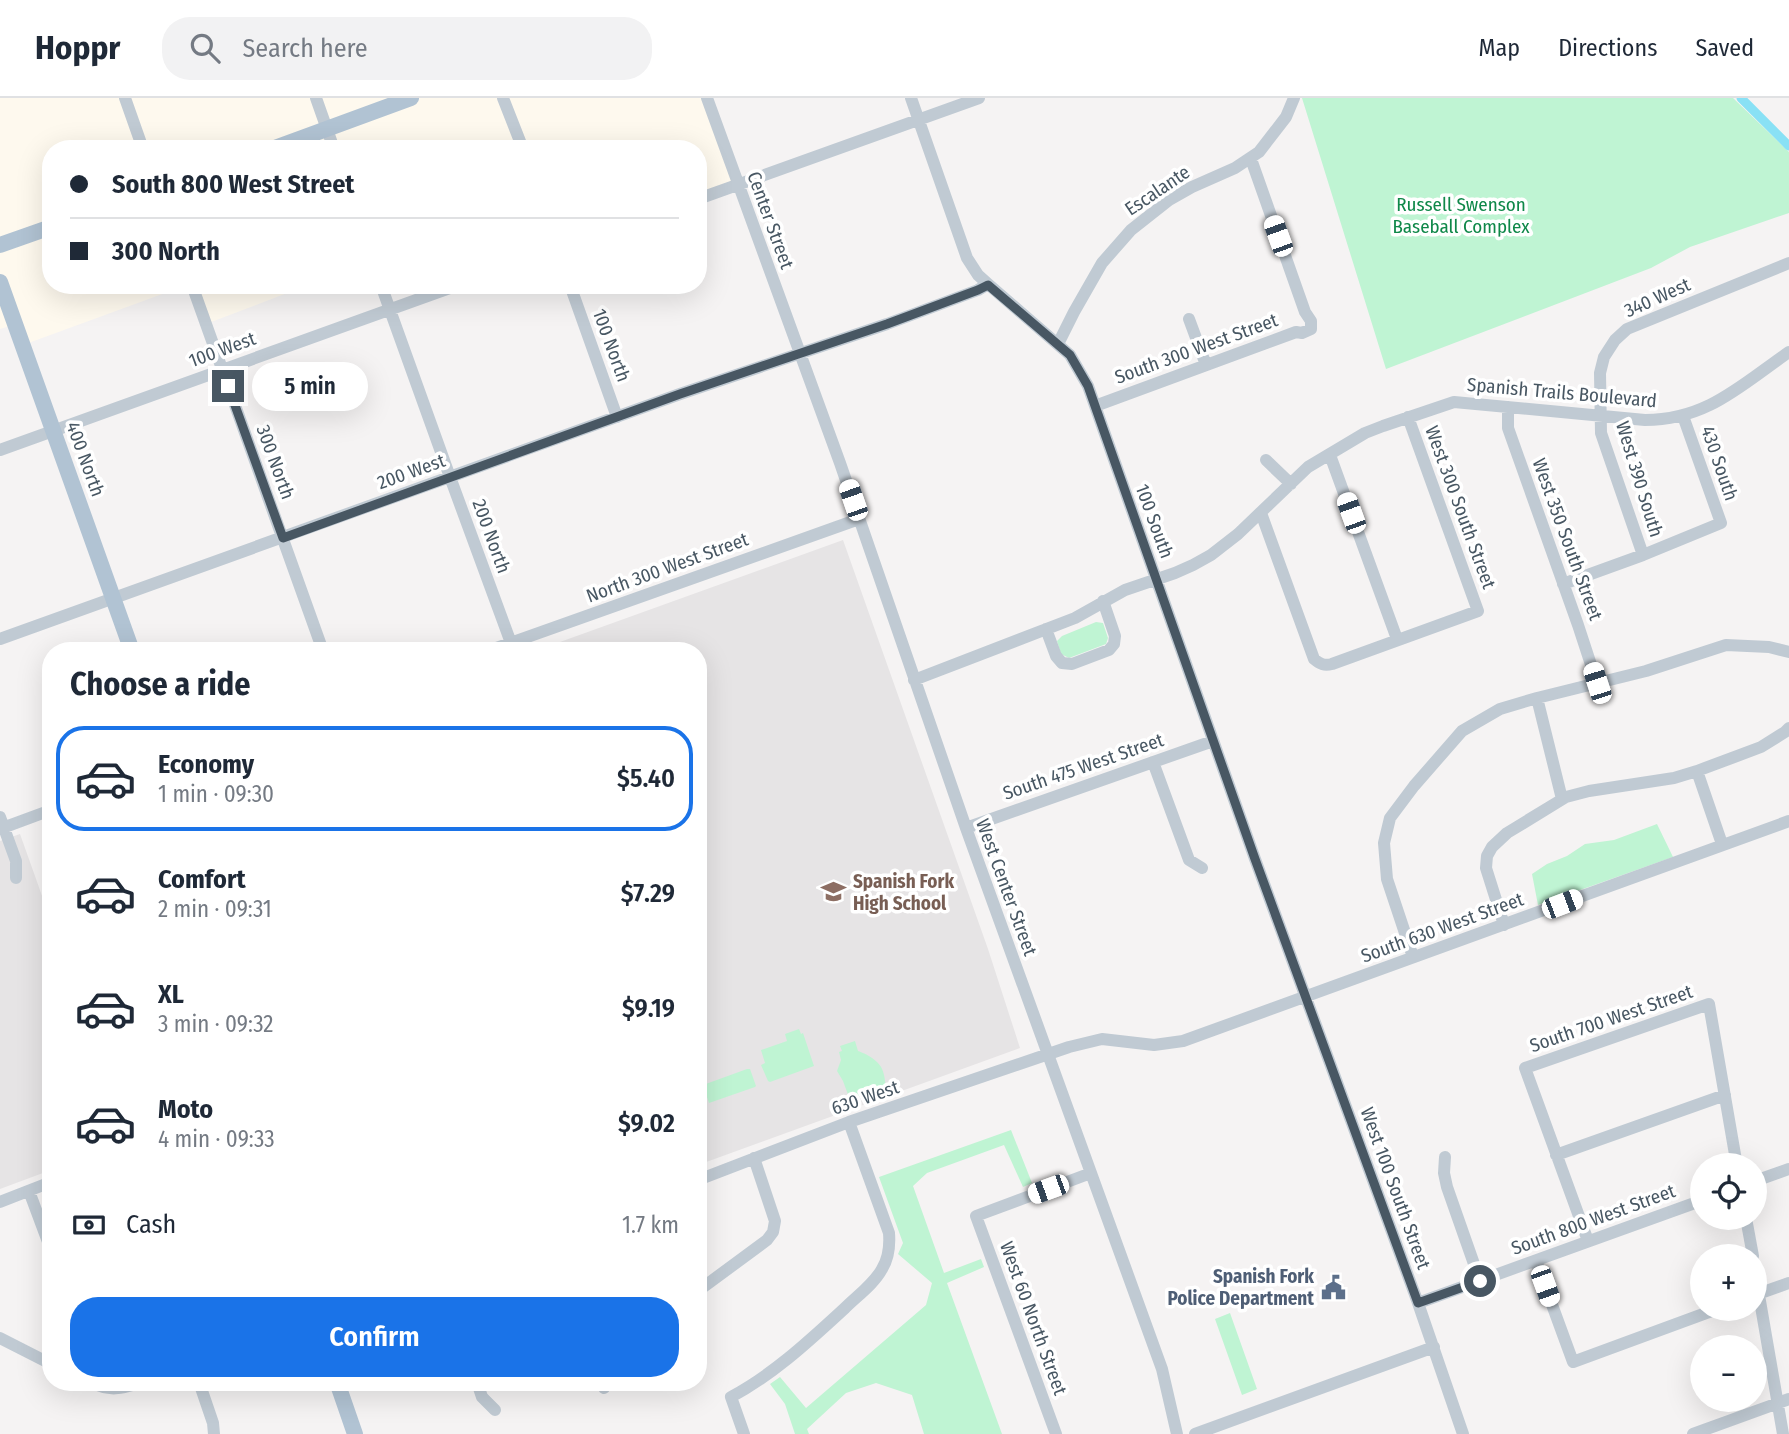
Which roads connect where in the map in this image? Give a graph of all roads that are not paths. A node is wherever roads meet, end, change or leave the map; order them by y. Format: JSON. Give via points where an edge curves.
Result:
{"nodes":[{"id":1,"x":125,"y":98,"type":"edge"},
{"id":2,"x":316,"y":98,"type":"edge"},
{"id":3,"x":411,"y":98,"type":"edge"},
{"id":4,"x":503,"y":98,"type":"edge"},
{"id":5,"x":707,"y":98,"type":"edge"},
{"id":6,"x":911,"y":98,"type":"edge"},
{"id":7,"x":979,"y":98,"type":"edge"},
{"id":8,"x":1294,"y":98,"type":"edge"},
{"id":9,"x":918,"y":120,"type":"junction"},
{"id":10,"x":327,"y":129,"type":"junction"},
{"id":11,"x":140,"y":140,"type":"edge"},
{"id":12,"x":297,"y":140,"type":"edge"},
{"id":13,"x":331,"y":140,"type":"edge"},
{"id":14,"x":519,"y":140,"type":"edge"},
{"id":15,"x":1251,"y":159,"type":"junction"},
{"id":16,"x":738,"y":185,"type":"junction"},
{"id":17,"x":707,"y":196,"type":"edge"},
{"id":18,"x":42,"y":230,"type":"edge"},
{"id":19,"x":0,"y":245,"type":"edge"},
{"id":20,"x":1789,"y":263,"type":"edge"},
{"id":21,"x":0,"y":282,"type":"edge"},
{"id":22,"x":988,"y":285,"type":"junction"},
{"id":23,"x":195,"y":294,"type":"edge"},
{"id":24,"x":384,"y":294,"type":"edge"},
{"id":25,"x":433,"y":294,"type":"edge"},
{"id":26,"x":573,"y":294,"type":"edge"},
{"id":27,"x":389,"y":310,"type":"junction"},
{"id":28,"x":1189,"y":320,"type":"dead end"},
{"id":29,"x":1058,"y":344,"type":"junction"},
{"id":30,"x":1789,"y":352,"type":"edge"},
{"id":31,"x":800,"y":354,"type":"junction"},
{"id":32,"x":1206,"y":365,"type":"junction"},
{"id":33,"x":222,"y":369,"type":"junction"},
{"id":34,"x":1095,"y":406,"type":"junction"},
{"id":35,"x":1508,"y":407,"type":"junction"},
{"id":36,"x":1601,"y":415,"type":"junction"},
{"id":37,"x":1683,"y":416,"type":"junction"},
{"id":38,"x":617,"y":417,"type":"junction"},
{"id":39,"x":1408,"y":417,"type":"junction"},
{"id":40,"x":53,"y":430,"type":"junction"},
{"id":41,"x":0,"y":450,"type":"edge"},
{"id":42,"x":1329,"y":455,"type":"junction"},
{"id":43,"x":1266,"y":460,"type":"dead end"},
{"id":44,"x":450,"y":477,"type":"junction"},
{"id":45,"x":1291,"y":484,"type":"junction"},
{"id":46,"x":1261,"y":513,"type":"junction"},
{"id":47,"x":859,"y":519,"type":"junction"},
{"id":48,"x":283,"y":538,"type":"junction"},
{"id":49,"x":1643,"y":555,"type":"junction"},
{"id":50,"x":1156,"y":579,"type":"junction"},
{"id":51,"x":1563,"y":584,"type":"junction"},
{"id":52,"x":114,"y":598,"type":"junction"},
{"id":53,"x":1103,"y":601,"type":"junction"},
{"id":54,"x":1046,"y":629,"type":"junction"},
{"id":55,"x":0,"y":639,"type":"edge"},
{"id":56,"x":1397,"y":639,"type":"junction"},
{"id":57,"x":129,"y":642,"type":"edge"},
{"id":58,"x":320,"y":642,"type":"edge"},
{"id":59,"x":511,"y":642,"type":"edge"},
{"id":60,"x":514,"y":642,"type":"edge"},
{"id":61,"x":1789,"y":652,"type":"edge"},
{"id":62,"x":914,"y":680,"type":"junction"},
{"id":63,"x":1597,"y":683,"type":"junction"},
{"id":64,"x":1537,"y":698,"type":"junction"},
{"id":65,"x":1789,"y":728,"type":"edge"},
{"id":66,"x":1213,"y":741,"type":"junction"},
{"id":67,"x":1153,"y":762,"type":"junction"},
{"id":68,"x":1697,"y":771,"type":"junction"},
{"id":69,"x":1562,"y":799,"type":"junction"},
{"id":70,"x":42,"y":813,"type":"edge"},
{"id":71,"x":1789,"y":821,"type":"edge"},
{"id":72,"x":2,"y":824,"type":"edge"},
{"id":73,"x":965,"y":828,"type":"junction"},
{"id":74,"x":1722,"y":844,"type":"junction"},
{"id":75,"x":1202,"y":868,"type":"dead end"},
{"id":76,"x":16,"y":878,"type":"dead end"},
{"id":77,"x":1504,"y":925,"type":"junction"},
{"id":78,"x":1413,"y":957,"type":"junction"},
{"id":79,"x":1305,"y":996,"type":"junction"},
{"id":80,"x":1047,"y":1054,"type":"junction"},
{"id":81,"x":1725,"y":1095,"type":"junction"},
{"id":82,"x":849,"y":1122,"type":"junction"},
{"id":83,"x":1735,"y":1153,"type":"edge"},
{"id":84,"x":1556,"y":1155,"type":"junction"},
{"id":85,"x":1445,"y":1157,"type":"dead end"},
{"id":86,"x":754,"y":1158,"type":"junction"},
{"id":87,"x":1789,"y":1169,"type":"edge"},
{"id":88,"x":1091,"y":1173,"type":"junction"},
{"id":89,"x":707,"y":1176,"type":"edge"},
{"id":90,"x":1767,"y":1177,"type":"edge"},
{"id":91,"x":42,"y":1186,"type":"edge"},
{"id":92,"x":29,"y":1191,"type":"junction"},
{"id":93,"x":0,"y":1202,"type":"edge"},
{"id":94,"x":1690,"y":1205,"type":"edge"},
{"id":95,"x":42,"y":1226,"type":"edge"},
{"id":96,"x":1588,"y":1241,"type":"junction"},
{"id":97,"x":1536,"y":1261,"type":"junction"},
{"id":98,"x":1480,"y":1281,"type":"junction"},
{"id":99,"x":1789,"y":1283,"type":"edge"},
{"id":100,"x":707,"y":1284,"type":"edge"},
{"id":101,"x":1767,"y":1291,"type":"edge"},
{"id":102,"x":1418,"y":1303,"type":"junction"},
{"id":103,"x":1690,"y":1319,"type":"edge"},
{"id":104,"x":1764,"y":1321,"type":"edge"},
{"id":105,"x":0,"y":1338,"type":"edge"},
{"id":106,"x":1434,"y":1347,"type":"junction"},
{"id":107,"x":42,"y":1356,"type":"edge"},
{"id":108,"x":202,"y":1391,"type":"edge"},
{"id":109,"x":340,"y":1391,"type":"edge"},
{"id":110,"x":480,"y":1391,"type":"edge"},
{"id":111,"x":1783,"y":1401,"type":"edge"},
{"id":112,"x":495,"y":1410,"type":"dead end"},
{"id":113,"x":214,"y":1434,"type":"edge"},
{"id":114,"x":355,"y":1434,"type":"edge"},
{"id":115,"x":744,"y":1434,"type":"edge"},
{"id":116,"x":1056,"y":1434,"type":"edge"},
{"id":117,"x":1177,"y":1434,"type":"edge"},
{"id":118,"x":1195,"y":1434,"type":"edge"},
{"id":119,"x":1463,"y":1434,"type":"edge"},
{"id":120,"x":1693,"y":1434,"type":"edge"},
{"id":121,"x":1783,"y":1434,"type":"edge"}],
"edges":[{"from":1,"to":11,"type":"street"},
{"from":2,"to":10,"type":"street"},
{"from":3,"to":10,"type":"main road"},
{"from":4,"to":14,"type":"street"},
{"from":5,"to":16,"type":"street","name":"Center Street"},
{"from":6,"to":9,"type":"street","name":"100 South"},
{"from":7,"to":9,"type":"street"},
{"from":8,"to":15,"type":"street","via":[[1279,127]]},
{"from":9,"to":16,"type":"street"},
{"from":9,"to":22,"type":"street","name":"100 South","via":[[960,242]]},
{"from":10,"to":12,"type":"main road"},
{"from":10,"to":13,"type":"street"},
{"from":15,"to":29,"type":"street","name":"Escalante","via":[[1169,200],[1131,230],[1102,263]]},
{"from":15,"to":32,"type":"street","name":"South 300 West Street","via":[[1311,330]]},
{"from":16,"to":17,"type":"street"},
{"from":16,"to":31,"type":"street","name":"Center Street"},
{"from":18,"to":19,"type":"main road"},
{"from":20,"to":36,"type":"street","name":"340 West","via":[[1627,329],[1604,357]]},
{"from":21,"to":40,"type":"main road","name":"400 North"},
{"from":22,"to":29,"type":"street","name":"100 South"},
{"from":22,"to":31,"type":"street","name":"200 West"},
{"from":23,"to":33,"type":"street","name":"300 North"},
{"from":24,"to":27,"type":"street","name":"200 North"},
{"from":25,"to":27,"type":"street","name":"100 West"},
{"from":26,"to":38,"type":"street","name":"100 North"},
{"from":27,"to":33,"type":"street","name":"100 West"},
{"from":27,"to":44,"type":"street","name":"200 North"},
{"from":28,"to":32,"type":"street"},
{"from":29,"to":34,"type":"street","name":"100 South","via":[[1078,367]]},
{"from":30,"to":37,"type":"street","name":"Spanish Trails Boulevard","via":[[1721,400]]},
{"from":31,"to":38,"type":"street","name":"200 West"},
{"from":31,"to":47,"type":"street","name":"West Center Street"},
{"from":32,"to":34,"type":"street","name":"South 300 West Street"},
{"from":33,"to":40,"type":"street","name":"100 West"},
{"from":33,"to":48,"type":"street","name":"300 North"},
{"from":34,"to":50,"type":"street","name":"100 South"},
{"from":35,"to":36,"type":"street","name":"Spanish Trails Boulevard"},
{"from":35,"to":39,"type":"street","name":"Spanish Trails Boulevard","via":[[1454,402]]},
{"from":35,"to":51,"type":"street","name":"West 350 South Street","via":[[1508,428]]},
{"from":36,"to":37,"type":"street","name":"Spanish Trails Boulevard","via":[[1645,420]]},
{"from":36,"to":49,"type":"street","name":"West 390 South","via":[[1601,433]]},
{"from":37,"to":49,"type":"street","name":"430 South","via":[[1721,523]]},
{"from":38,"to":44,"type":"street","name":"200 West"},
{"from":39,"to":42,"type":"street","name":"Spanish Trails Boulevard","via":[[1365,433]]},
{"from":39,"to":56,"type":"street","name":"West 300 South Street","via":[[1478,611]]},
{"from":40,"to":41,"type":"street","name":"100 West"},
{"from":40,"to":52,"type":"main road","name":"400 North"},
{"from":42,"to":45,"type":"street","name":"Spanish Trails Boulevard"},
{"from":42,"to":56,"type":"street"},
{"from":43,"to":45,"type":"street"},
{"from":44,"to":48,"type":"street","name":"200 West"},
{"from":44,"to":59,"type":"street","name":"200 North"},
{"from":45,"to":46,"type":"street","name":"Spanish Trails Boulevard"},
{"from":46,"to":50,"type":"street","name":"Spanish Trails Boulevard","via":[[1211,555]]},
{"from":46,"to":56,"type":"street","via":[[1319,664],[1332,664]]},
{"from":47,"to":60,"type":"street","name":"North 300 West Street"},
{"from":47,"to":62,"type":"street","name":"West Center Street"},
{"from":48,"to":52,"type":"street","name":"200 West"},
{"from":48,"to":58,"type":"street","name":"300 North"},
{"from":49,"to":51,"type":"street"},
{"from":50,"to":53,"type":"street","name":"Spanish Trails Boulevard"},
{"from":50,"to":66,"type":"street","name":"100 South"},
{"from":51,"to":63,"type":"street","name":"West 350 South Street"},
{"from":52,"to":55,"type":"street","name":"200 West"},
{"from":52,"to":57,"type":"main road","name":"400 North"},
{"from":53,"to":54,"type":"street","name":"Spanish Trails Boulevard"},
{"from":53,"to":54,"type":"street","via":[[1115,636],[1109,650],[1072,664],[1062,663]]},
{"from":54,"to":62,"type":"street","name":"Spanish Trails Boulevard"},
{"from":61,"to":63,"type":"street","via":[[1726,645]]},
{"from":62,"to":73,"type":"street","name":"West Center Street"},
{"from":63,"to":64,"type":"street"},
{"from":64,"to":69,"type":"street"},
{"from":64,"to":78,"type":"street","via":[[1500,709],[1462,731],[1390,818],[1384,843],[1387,879]]},
{"from":65,"to":68,"type":"street","via":[[1761,747]]},
{"from":66,"to":67,"type":"street","name":"South 475 West Street"},
{"from":66,"to":79,"type":"street","name":"100 South"},
{"from":67,"to":73,"type":"street","name":"South 475 West Street"},
{"from":67,"to":75,"type":"street","via":[[1189,860]]},
{"from":68,"to":69,"type":"street"},
{"from":68,"to":74,"type":"street"},
{"from":69,"to":77,"type":"street","via":[[1507,833],[1487,856],[1486,868]]},
{"from":70,"to":72,"type":"street"},
{"from":71,"to":74,"type":"street","name":"South 630 West Street"},
{"from":72,"to":76,"type":"street","via":[[16,861]]},
{"from":73,"to":80,"type":"street","name":"West Center Street"},
{"from":74,"to":77,"type":"street","name":"South 630 West Street"},
{"from":77,"to":78,"type":"street","name":"South 630 West Street"},
{"from":78,"to":79,"type":"street","name":"South 630 West Street"},
{"from":79,"to":80,"type":"street","name":"South 630 West Street","via":[[1183,1041],[1154,1045],[1102,1039]]},
{"from":79,"to":102,"type":"street","name":"West 100 South Street"},
{"from":80,"to":82,"type":"street","name":"630 West"},
{"from":80,"to":88,"type":"street","name":"West Center Street"},
{"from":81,"to":83,"type":"street"},
{"from":81,"to":84,"type":"street"},
{"from":81,"to":84,"type":"street","name":"South 700 West Street","via":[[1709,1004],[1525,1068]]},
{"from":82,"to":86,"type":"street","name":"630 West"},
{"from":82,"to":115,"type":"street","via":[[887,1226],[890,1240],[884,1267],[811,1339],[731,1398]]},
{"from":84,"to":96,"type":"street"},
{"from":85,"to":98,"type":"street","via":[[1447,1187]]},
{"from":86,"to":89,"type":"street","name":"630 West"},
{"from":86,"to":100,"type":"street","via":[[775,1221],[773,1232]]},
{"from":87,"to":90,"type":"street"},
{"from":88,"to":116,"type":"street","name":"West 60 North Street","via":[[976,1216]]},
{"from":88,"to":117,"type":"street","name":"West Center Street","via":[[1162,1369]]},
{"from":91,"to":92,"type":"street"},
{"from":92,"to":93,"type":"street"},
{"from":92,"to":95,"type":"street"},
{"from":94,"to":96,"type":"street","name":"South 800 West Street"},
{"from":96,"to":97,"type":"street","name":"South 800 West Street"},
{"from":97,"to":98,"type":"street","name":"South 800 West Street"},
{"from":97,"to":103,"type":"street","via":[[1573,1362]]},
{"from":98,"to":102,"type":"street","name":"South 800 West Street"},
{"from":99,"to":101,"type":"street"},
{"from":102,"to":106,"type":"street","name":"West 100 South Street"},
{"from":104,"to":111,"type":"street"},
{"from":105,"to":107,"type":"street"},
{"from":106,"to":118,"type":"street"},
{"from":106,"to":119,"type":"street","name":"West 100 South Street"},
{"from":108,"to":113,"type":"street"},
{"from":109,"to":114,"type":"main road"},
{"from":110,"to":112,"type":"street"},
{"from":111,"to":120,"type":"street"},
{"from":111,"to":121,"type":"street"}]}
